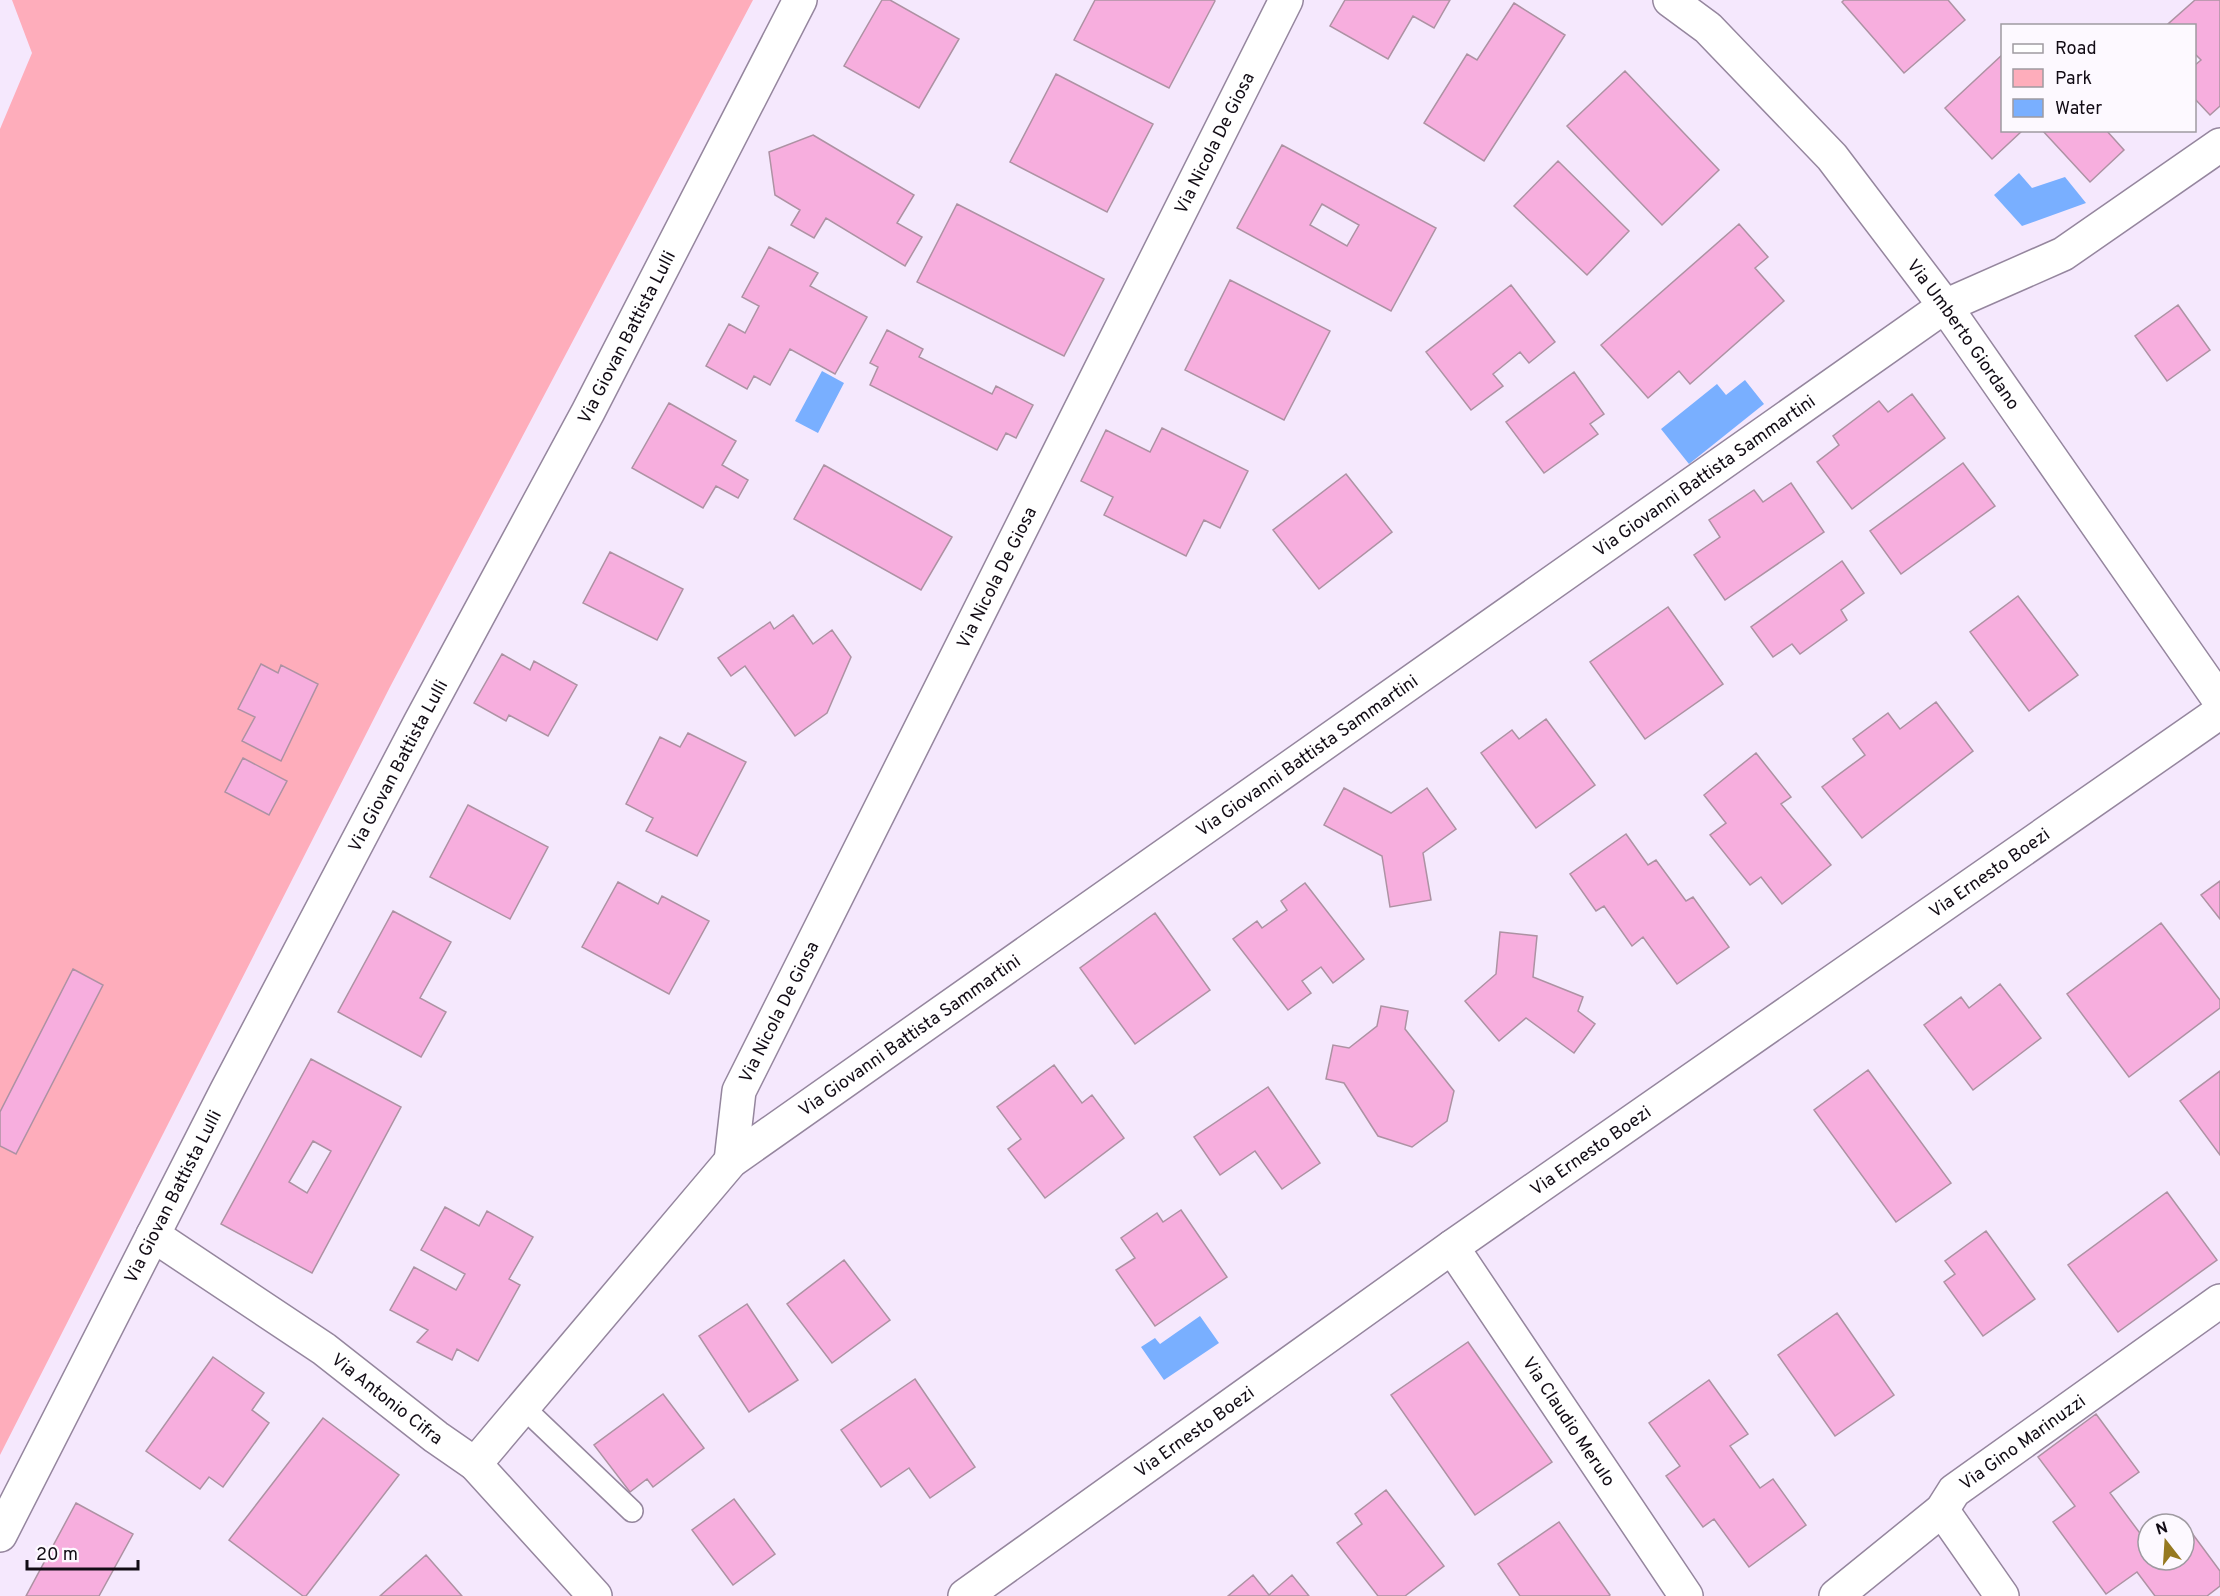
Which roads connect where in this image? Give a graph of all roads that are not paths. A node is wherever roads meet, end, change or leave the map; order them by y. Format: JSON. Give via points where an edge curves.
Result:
{"nodes":[{"id":1,"x":800,"y":0,"type":"edge"},
{"id":2,"x":1286,"y":0,"type":"edge"},
{"id":3,"x":1670,"y":0,"type":"edge"},
{"id":4,"x":2220,"y":145,"type":"edge"},
{"id":5,"x":1944,"y":306,"type":"junction"},
{"id":6,"x":2220,"y":701,"type":"edge"},
{"id":7,"x":2220,"y":712,"type":"edge"},
{"id":8,"x":731,"y":1161,"type":"junction"},
{"id":9,"x":153,"y":1235,"type":"junction"},
{"id":10,"x":1452,"y":1247,"type":"junction"},
{"id":11,"x":2220,"y":1300,"type":"edge"},
{"id":12,"x":523,"y":1407,"type":"junction"},
{"id":13,"x":475,"y":1464,"type":"junction"},
{"id":14,"x":632,"y":1510,"type":"dead end"},
{"id":15,"x":1942,"y":1510,"type":"junction"},
{"id":16,"x":0,"y":1535,"type":"edge"},
{"id":17,"x":594,"y":1596,"type":"edge"},
{"id":18,"x":965,"y":1596,"type":"edge"},
{"id":19,"x":1686,"y":1596,"type":"edge"},
{"id":20,"x":1836,"y":1596,"type":"edge"},
{"id":21,"x":2002,"y":1596,"type":"edge"}],
"edges":[{"from":1,"to":9,"type":"street","name":"Via Giovan Battista Lulli","via":[[588,412]]},
{"from":2,"to":8,"type":"street","name":"Via Nicola De Giosa","via":[[739,1092]]},
{"from":3,"to":5,"type":"street","name":"Via Umberto Giordano","via":[[1708,28],[1832,156]]},
{"from":4,"to":5,"type":"street","name":"Via Giovanni Battista Sammartini","via":[[2063,254]]},
{"from":5,"to":6,"type":"street","name":"Via Umberto Giordano"},
{"from":5,"to":8,"type":"street","name":"Via Giovanni Battista Sammartini"},
{"from":7,"to":10,"type":"street","name":"Via Ernesto Boezi"},
{"from":8,"to":12,"type":"street","name":"Via Giovanni Battista Sammartini"},
{"from":9,"to":13,"type":"street","name":"Via Antonio Cifra","via":[[324,1349]]},
{"from":9,"to":16,"type":"street","name":"Via Giovan Battista Lulli"},
{"from":10,"to":18,"type":"street","name":"Via Ernesto Boezi"},
{"from":10,"to":19,"type":"street","name":"Via Claudio Merulo"},
{"from":11,"to":15,"type":"street","name":"Via Gino Marinuzzi","via":[[1954,1491]]},
{"from":12,"to":13,"type":"street","name":"Via Giovanni Battista Sammartini"},
{"from":12,"to":14,"type":"lane"},
{"from":13,"to":17,"type":"street","name":"Via Antonio Cifra"},
{"from":15,"to":20,"type":"street","name":"Via Gino Marinuzzi"},
{"from":15,"to":21,"type":"street"}]}
